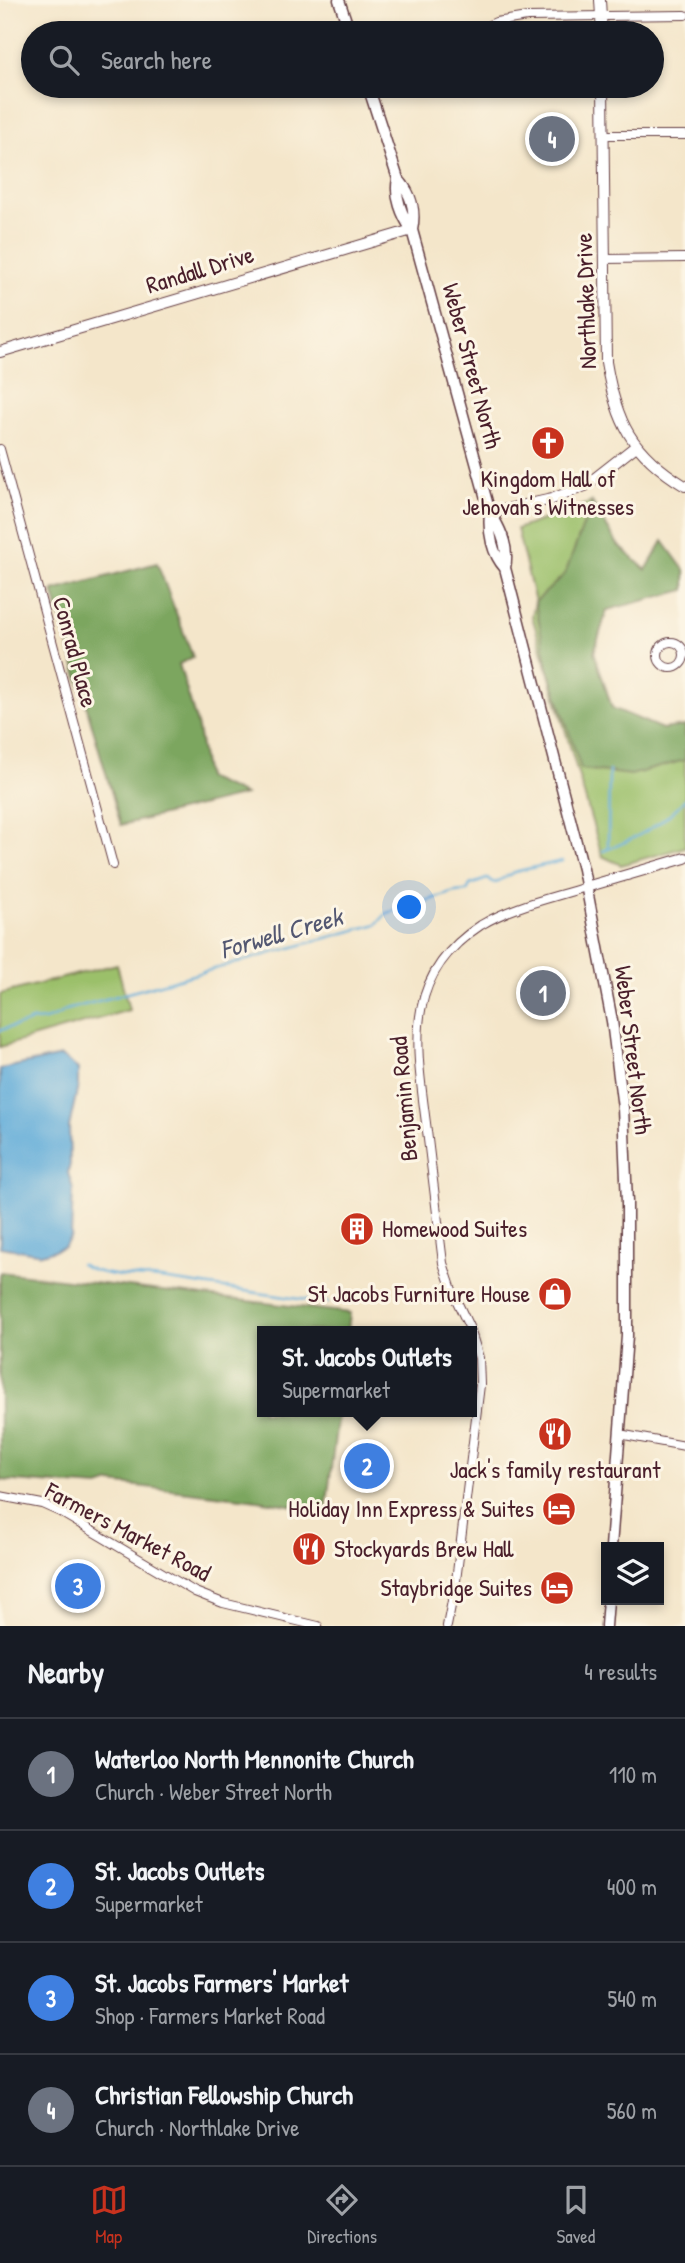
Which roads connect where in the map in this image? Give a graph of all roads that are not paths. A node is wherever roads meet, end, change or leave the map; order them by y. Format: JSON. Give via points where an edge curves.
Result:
{"nodes":[{"id":1,"x":339,"y":0,"type":"edge"},
{"id":2,"x":600,"y":0,"type":"edge"},
{"id":3,"x":685,"y":15,"type":"edge"},
{"id":4,"x":602,"y":16,"type":"junction"},
{"id":5,"x":346,"y":21,"type":"edge"},
{"id":6,"x":501,"y":21,"type":"edge"},
{"id":7,"x":602,"y":21,"type":"edge"},
{"id":8,"x":372,"y":98,"type":"edge"},
{"id":9,"x":603,"y":98,"type":"edge"},
{"id":10,"x":604,"y":135,"type":"junction"},
{"id":11,"x":685,"y":135,"type":"edge"},
{"id":12,"x":412,"y":230,"type":"junction"},
{"id":13,"x":685,"y":258,"type":"edge"},
{"id":14,"x":605,"y":259,"type":"junction"},
{"id":15,"x":0,"y":352,"type":"edge"},
{"id":16,"x":636,"y":446,"type":"junction"},
{"id":17,"x":0,"y":449,"type":"edge"},
{"id":18,"x":685,"y":486,"type":"edge"},
{"id":19,"x":490,"y":513,"type":"junction"},
{"id":20,"x":685,"y":858,"type":"edge"},
{"id":21,"x":113,"y":865,"type":"dead end"},
{"id":22,"x":586,"y":887,"type":"junction"},
{"id":23,"x":468,"y":1326,"type":"edge"},
{"id":24,"x":477,"y":1352,"type":"edge"},
{"id":25,"x":477,"y":1410,"type":"edge"},
{"id":26,"x":476,"y":1417,"type":"edge"},
{"id":27,"x":620,"y":1434,"type":"junction"},
{"id":28,"x":685,"y":1446,"type":"edge"},
{"id":29,"x":0,"y":1496,"type":"edge"},
{"id":30,"x":611,"y":1542,"type":"edge"},
{"id":31,"x":608,"y":1605,"type":"edge"},
{"id":32,"x":318,"y":1626,"type":"edge"},
{"id":33,"x":447,"y":1626,"type":"edge"},
{"id":34,"x":606,"y":1626,"type":"edge"}],
"edges":[{"from":1,"to":5,"type":"main road"},
{"from":2,"to":4,"type":"street"},
{"from":3,"to":4,"type":"street"},
{"from":4,"to":6,"type":"street"},
{"from":4,"to":7,"type":"street"},
{"from":8,"to":12,"type":"main road","name":"Weber Street North","via":[[398,179],[413,208]]},
{"from":9,"to":10,"type":"street","name":"Northlake Drive"},
{"from":10,"to":11,"type":"street"},
{"from":10,"to":14,"type":"street","name":"Northlake Drive"},
{"from":12,"to":15,"type":"street","name":"Randall Drive"},
{"from":12,"to":19,"type":"main road","name":"Weber Street North"},
{"from":13,"to":14,"type":"street"},
{"from":14,"to":16,"type":"street","name":"Northlake Drive","via":[[606,362],[611,395]]},
{"from":16,"to":18,"type":"street","name":"Northlake Drive"},
{"from":16,"to":19,"type":"street","via":[[598,479],[578,489]]},
{"from":17,"to":21,"type":"street","name":"Conrad Place"},
{"from":19,"to":22,"type":"main road","name":"Weber Street North","via":[[491,538],[505,568]]},
{"from":20,"to":22,"type":"street","name":"Benjamin Road"},
{"from":22,"to":23,"type":"street","name":"Benjamin Road","via":[[481,925],[446,958],[421,1007],[416,1045],[443,1263]]},
{"from":22,"to":27,"type":"main road","name":"Weber Street North","via":[[612,1021],[622,1108],[627,1336]]},
{"from":24,"to":25,"type":"street","name":"Benjamin Road"},
{"from":26,"to":33,"type":"street","name":"Benjamin Road"},
{"from":27,"to":28,"type":"street"},
{"from":27,"to":30,"type":"main road","name":"Weber Street North"},
{"from":29,"to":32,"type":"street","name":"Farmers Market Road","via":[[60,1512],[195,1592]]},
{"from":31,"to":34,"type":"main road"}]}
